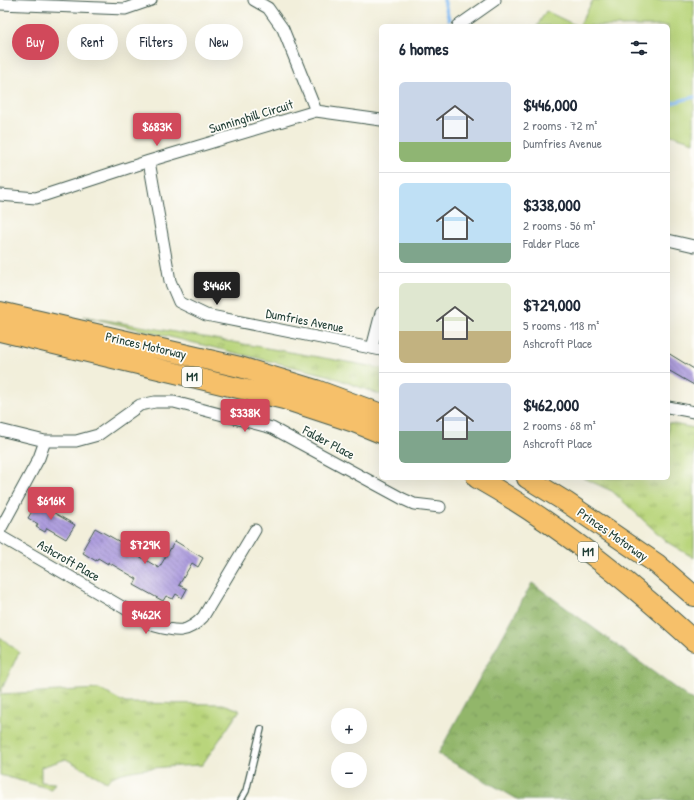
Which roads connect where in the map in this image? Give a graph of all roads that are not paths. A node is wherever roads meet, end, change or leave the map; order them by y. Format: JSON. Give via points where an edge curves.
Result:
{"nodes":[{"id":1,"x":151,"y":0,"type":"edge"},
{"id":2,"x":254,"y":0,"type":"edge"},
{"id":3,"x":495,"y":0,"type":"edge"},
{"id":4,"x":0,"y":4,"type":"edge"},
{"id":5,"x":461,"y":24,"type":"edge"},
{"id":6,"x":316,"y":111,"type":"junction"},
{"id":7,"x":379,"y":120,"type":"edge"},
{"id":8,"x":149,"y":161,"type":"junction"},
{"id":9,"x":0,"y":195,"type":"edge"},
{"id":10,"x":670,"y":240,"type":"edge"},
{"id":11,"x":694,"y":246,"type":"edge"},
{"id":12,"x":0,"y":312,"type":"edge"},
{"id":13,"x":0,"y":331,"type":"edge"},
{"id":14,"x":379,"y":331,"type":"edge"},
{"id":15,"x":377,"y":349,"type":"edge"},
{"id":16,"x":670,"y":407,"type":"edge"},
{"id":17,"x":694,"y":412,"type":"edge"},
{"id":18,"x":379,"y":413,"type":"edge"},
{"id":19,"x":0,"y":430,"type":"edge"},
{"id":20,"x":379,"y":432,"type":"edge"},
{"id":21,"x":45,"y":441,"type":"junction"},
{"id":22,"x":481,"y":480,"type":"edge"},
{"id":23,"x":486,"y":480,"type":"edge"},
{"id":24,"x":530,"y":480,"type":"edge"},
{"id":25,"x":440,"y":507,"type":"dead end"},
{"id":26,"x":0,"y":530,"type":"edge"},
{"id":27,"x":255,"y":530,"type":"dead end"},
{"id":28,"x":0,"y":536,"type":"edge"},
{"id":29,"x":657,"y":564,"type":"junction"},
{"id":30,"x":694,"y":577,"type":"edge"},
{"id":31,"x":694,"y":596,"type":"edge"},
{"id":32,"x":694,"y":625,"type":"edge"},
{"id":33,"x":694,"y":641,"type":"edge"},
{"id":34,"x":261,"y":728,"type":"dead end"},
{"id":35,"x":241,"y":800,"type":"edge"}],
"edges":[{"from":1,"to":4,"type":"street","via":[[125,9]]},
{"from":2,"to":6,"type":"street","name":"Sunninghill Circuit","via":[[268,8],[284,29]]},
{"from":3,"to":5,"type":"street"},
{"from":6,"to":7,"type":"street"},
{"from":6,"to":8,"type":"street","name":"Sunninghill Circuit"},
{"from":8,"to":9,"type":"street","name":"Sunninghill Circuit","via":[[36,198]]},
{"from":8,"to":15,"type":"street","name":"Dumfries Avenue","via":[[170,281],[179,302],[206,315]]},
{"from":10,"to":11,"type":"street"},
{"from":12,"to":18,"type":"highway","name":"Princes Motorway","number":"M1","via":[[240,367],[316,390]]},
{"from":13,"to":20,"type":"highway","name":"Princes Motorway","number":"M1","via":[[284,399]]},
{"from":14,"to":15,"type":"street"},
{"from":16,"to":17,"type":"street"},
{"from":19,"to":21,"type":"street","name":"Falder Place"},
{"from":21,"to":25,"type":"street","name":"Falder Place","via":[[98,435],[140,405],[174,402],[272,428],[403,499],[414,504]]},
{"from":21,"to":26,"type":"street","via":[[39,458]]},
{"from":22,"to":33,"type":"highway","number":"M1","via":[[513,498],[555,527],[625,580]]},
{"from":23,"to":32,"type":"highway","via":[[523,498],[578,533]]},
{"from":24,"to":29,"type":"highway","name":"Princes Motorway","number":"M1"},
{"from":27,"to":28,"type":"street","name":"Ashcroft Place","via":[[203,617],[184,631],[155,626]]},
{"from":29,"to":30,"type":"highway"},
{"from":29,"to":31,"type":"highway","name":"Princes Motorway","number":"M1"},
{"from":34,"to":35,"type":"lane","via":[[246,791]]}]}
